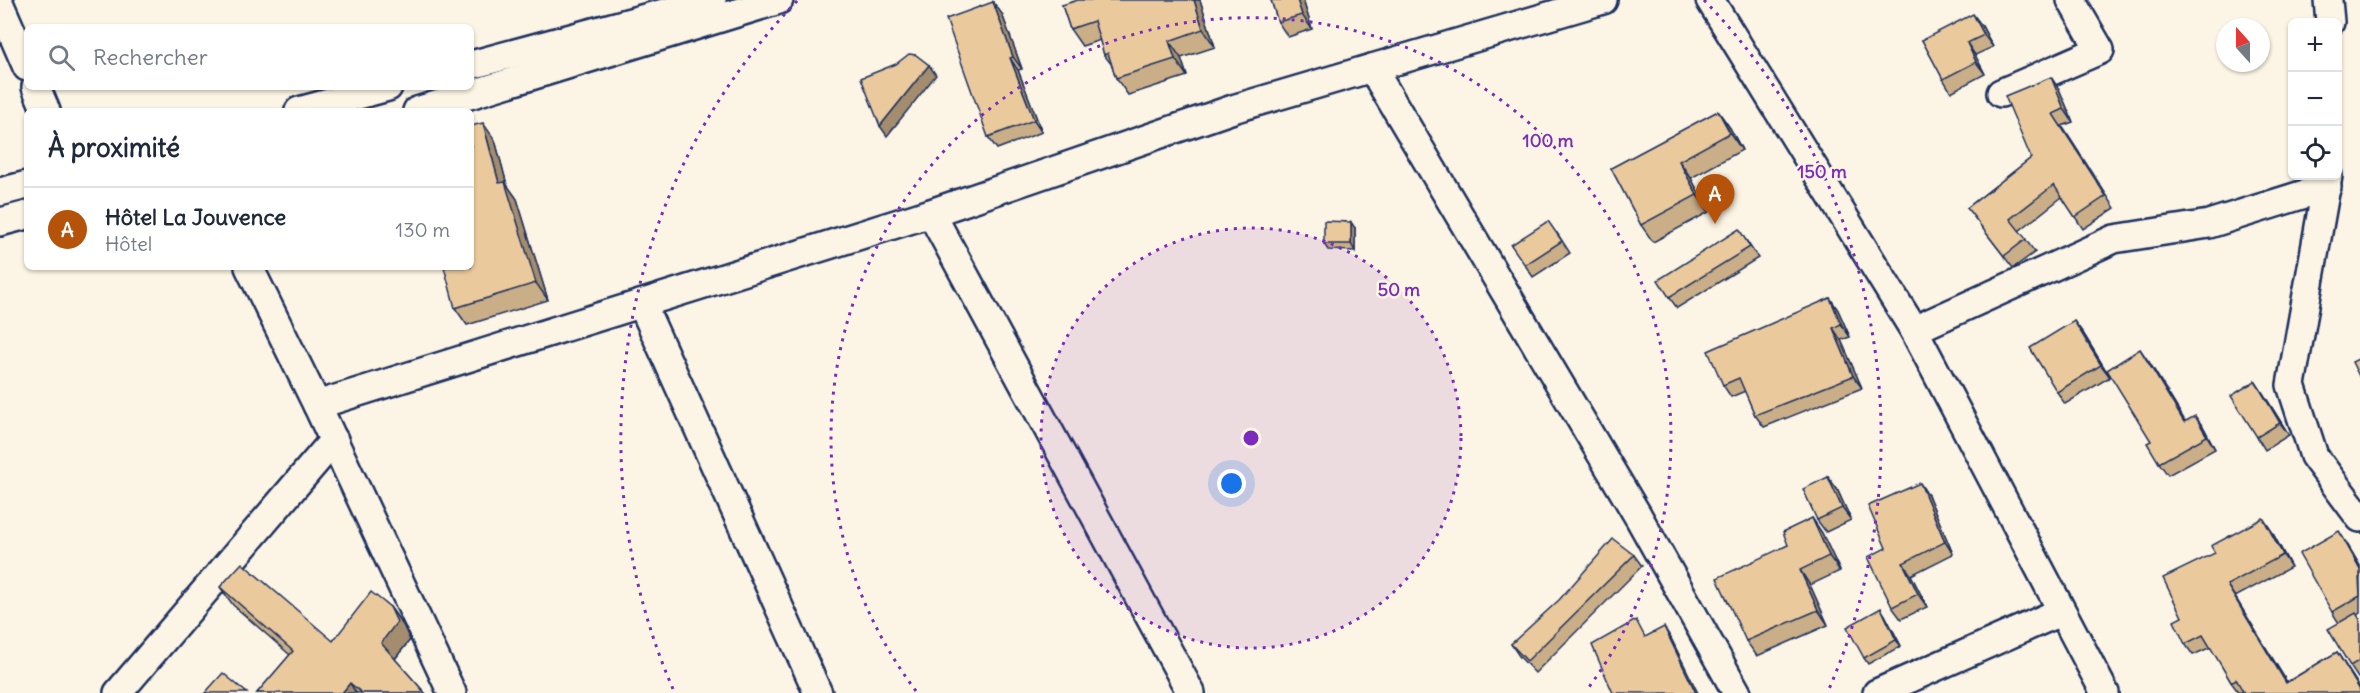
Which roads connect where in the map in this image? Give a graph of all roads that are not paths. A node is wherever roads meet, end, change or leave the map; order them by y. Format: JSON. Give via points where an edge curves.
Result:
{"nodes":[{"id":1,"x":712,"y":0,"type":"edge"},
{"id":2,"x":779,"y":0,"type":"edge"},
{"id":3,"x":1603,"y":0,"type":"edge"},
{"id":4,"x":1710,"y":0,"type":"edge"},
{"id":5,"x":2071,"y":0,"type":"edge"},
{"id":6,"x":2328,"y":0,"type":"edge"},
{"id":7,"x":0,"y":5,"type":"edge"},
{"id":8,"x":2330,"y":18,"type":"edge"},
{"id":9,"x":24,"y":60,"type":"edge"},
{"id":10,"x":474,"y":64,"type":"edge"},
{"id":11,"x":1372,"y":68,"type":"junction"},
{"id":12,"x":37,"y":90,"type":"edge"},
{"id":13,"x":377,"y":90,"type":"edge"},
{"id":14,"x":2001,"y":93,"type":"dead end"},
{"id":15,"x":45,"y":108,"type":"edge"},
{"id":16,"x":310,"y":108,"type":"edge"},
{"id":17,"x":427,"y":108,"type":"edge"},
{"id":18,"x":2327,"y":181,"type":"edge"},
{"id":19,"x":24,"y":186,"type":"edge"},
{"id":20,"x":0,"y":192,"type":"edge"},
{"id":21,"x":931,"y":213,"type":"junction"},
{"id":22,"x":24,"y":216,"type":"edge"},
{"id":23,"x":0,"y":222,"type":"edge"},
{"id":24,"x":250,"y":270,"type":"edge"},
{"id":25,"x":642,"y":304,"type":"junction"},
{"id":26,"x":1914,"y":330,"type":"junction"},
{"id":27,"x":317,"y":405,"type":"junction"},
{"id":28,"x":334,"y":440,"type":"junction"},
{"id":29,"x":2360,"y":518,"type":"edge"},
{"id":30,"x":2061,"y":612,"type":"junction"},
{"id":31,"x":118,"y":693,"type":"edge"},
{"id":32,"x":452,"y":693,"type":"edge"},
{"id":33,"x":818,"y":693,"type":"edge"},
{"id":34,"x":1191,"y":693,"type":"edge"},
{"id":35,"x":1737,"y":693,"type":"edge"},
{"id":36,"x":1876,"y":693,"type":"edge"},
{"id":37,"x":2105,"y":693,"type":"edge"}],
"edges":[{"from":1,"to":10,"type":"street"},
{"from":2,"to":17,"type":"street"},
{"from":3,"to":11,"type":"street"},
{"from":4,"to":26,"type":"street"},
{"from":5,"to":14,"type":"street","via":[[2100,50]]},
{"from":6,"to":8,"type":"street"},
{"from":7,"to":9,"type":"street"},
{"from":11,"to":21,"type":"street","via":[[1236,108]]},
{"from":11,"to":35,"type":"street","via":[[1638,516]]},
{"from":12,"to":15,"type":"street"},
{"from":13,"to":16,"type":"street"},
{"from":18,"to":26,"type":"street","via":[[2209,224],[2114,240]]},
{"from":18,"to":29,"type":"street","via":[[2291,385],[2314,456]]},
{"from":19,"to":20,"type":"street"},
{"from":21,"to":25,"type":"street"},
{"from":21,"to":34,"type":"street"},
{"from":22,"to":23,"type":"street"},
{"from":24,"to":27,"type":"street"},
{"from":25,"to":27,"type":"street"},
{"from":25,"to":33,"type":"street"},
{"from":26,"to":30,"type":"street"},
{"from":27,"to":28,"type":"street"},
{"from":28,"to":31,"type":"street"},
{"from":28,"to":32,"type":"street"},
{"from":30,"to":36,"type":"street"},
{"from":30,"to":37,"type":"street"}]}
